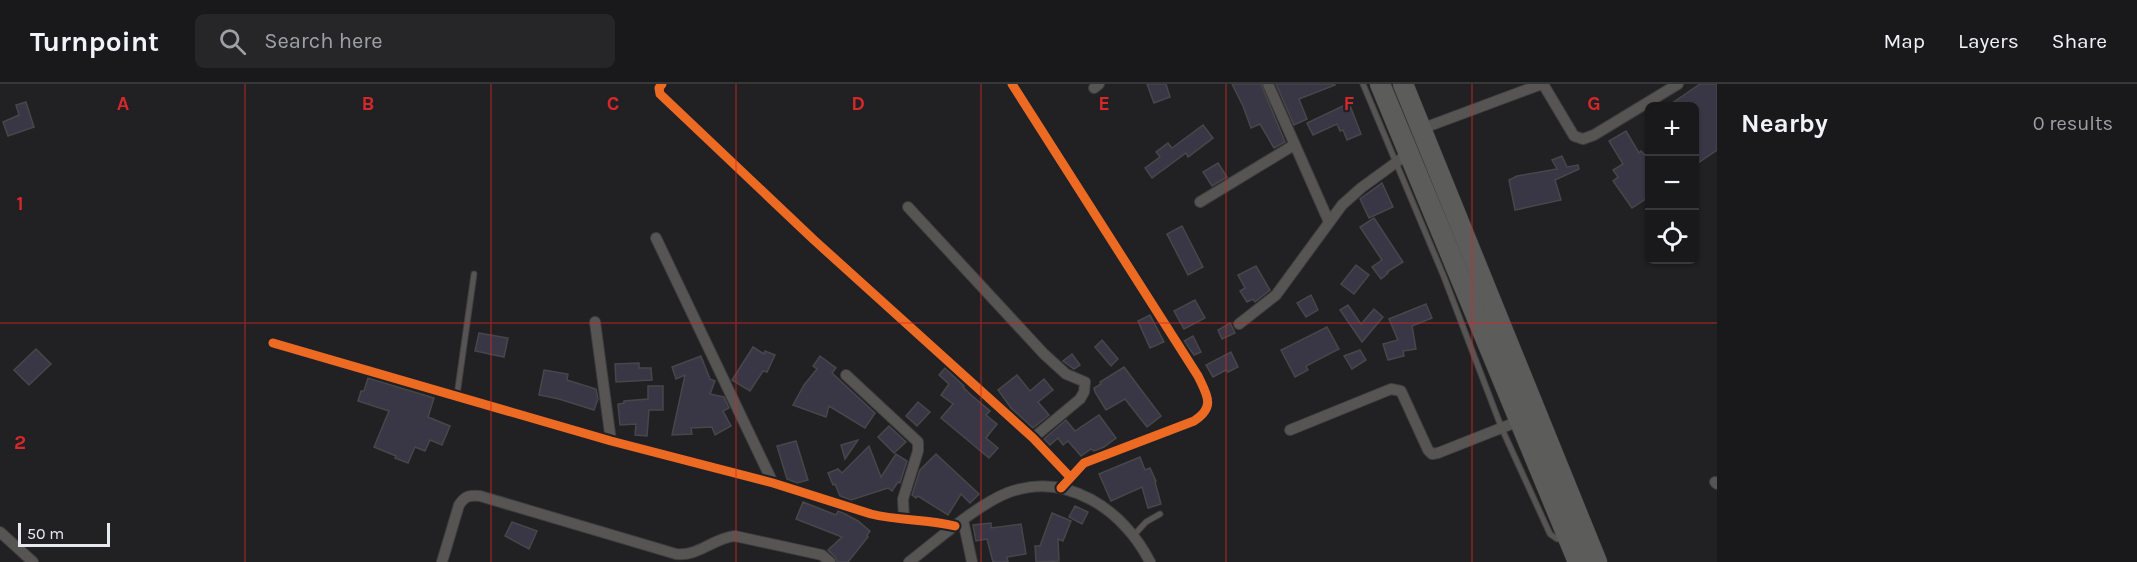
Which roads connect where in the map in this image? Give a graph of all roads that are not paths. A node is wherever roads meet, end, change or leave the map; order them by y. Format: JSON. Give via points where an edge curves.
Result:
{"nodes":[{"id":1,"x":662,"y":84,"type":"edge"},
{"id":2,"x":1012,"y":84,"type":"edge"},
{"id":3,"x":1268,"y":84,"type":"edge"},
{"id":4,"x":1363,"y":84,"type":"edge"},
{"id":5,"x":1380,"y":84,"type":"edge"},
{"id":6,"x":1403,"y":84,"type":"edge"},
{"id":7,"x":1543,"y":84,"type":"edge"},
{"id":8,"x":1678,"y":84,"type":"edge"},
{"id":9,"x":1421,"y":129,"type":"junction"},
{"id":10,"x":1294,"y":145,"type":"junction"},
{"id":11,"x":1403,"y":157,"type":"junction"},
{"id":12,"x":1200,"y":202,"type":"dead end"},
{"id":13,"x":908,"y":207,"type":"dead end"},
{"id":14,"x":1329,"y":222,"type":"junction"},
{"id":15,"x":656,"y":238,"type":"dead end"},
{"id":16,"x":474,"y":274,"type":"dead end"},
{"id":17,"x":595,"y":322,"type":"dead end"},
{"id":18,"x":1239,"y":324,"type":"dead end"},
{"id":19,"x":273,"y":343,"type":"dead end"},
{"id":20,"x":846,"y":375,"type":"dead end"},
{"id":21,"x":457,"y":396,"type":"junction"},
{"id":22,"x":1510,"y":425,"type":"junction"},
{"id":23,"x":1290,"y":430,"type":"dead end"},
{"id":24,"x":1033,"y":438,"type":"junction"},
{"id":25,"x":611,"y":441,"type":"junction"},
{"id":26,"x":1070,"y":477,"type":"junction"},
{"id":27,"x":773,"y":483,"type":"junction"},
{"id":28,"x":1061,"y":488,"type":"junction"},
{"id":29,"x":1160,"y":514,"type":"dead end"},
{"id":30,"x":904,"y":519,"type":"junction"},
{"id":31,"x":959,"y":523,"type":"junction"},
{"id":32,"x":0,"y":531,"type":"edge"},
{"id":33,"x":1134,"y":535,"type":"junction"},
{"id":34,"x":33,"y":562,"type":"edge"},
{"id":35,"x":442,"y":562,"type":"edge"},
{"id":36,"x":830,"y":562,"type":"edge"},
{"id":37,"x":909,"y":562,"type":"edge"},
{"id":38,"x":972,"y":562,"type":"edge"},
{"id":39,"x":1150,"y":562,"type":"edge"},
{"id":40,"x":1578,"y":562,"type":"edge"},
{"id":41,"x":1597,"y":562,"type":"edge"}],
"edges":[{"from":1,"to":24,"type":"street","via":[[659,92],[677,111]]},
{"from":2,"to":26,"type":"street","via":[[1198,376],[1208,398],[1203,416],[1096,457]]},
{"from":3,"to":10,"type":"street"},
{"from":4,"to":11,"type":"lane"},
{"from":5,"to":11,"type":"highway"},
{"from":6,"to":9,"type":"highway"},
{"from":7,"to":8,"type":"street","via":[[1574,136],[1583,139]]},
{"from":7,"to":9,"type":"street"},
{"from":9,"to":41,"type":"highway"},
{"from":10,"to":12,"type":"street"},
{"from":10,"to":14,"type":"street"},
{"from":11,"to":14,"type":"street","via":[[1360,188]]},
{"from":11,"to":22,"type":"highway"},
{"from":13,"to":24,"type":"street","via":[[1044,354],[1066,374],[1085,382],[1080,399]]},
{"from":14,"to":18,"type":"street","via":[[1276,295]]},
{"from":15,"to":27,"type":"street"},
{"from":16,"to":21,"type":"lane"},
{"from":17,"to":25,"type":"street"},
{"from":19,"to":21,"type":"street"},
{"from":20,"to":30,"type":"street","via":[[918,442],[902,505]]},
{"from":21,"to":25,"type":"street"},
{"from":22,"to":23,"type":"street","via":[[1432,454],[1401,391],[1392,389]]},
{"from":22,"to":40,"type":"highway"},
{"from":24,"to":26,"type":"street"},
{"from":25,"to":27,"type":"street"},
{"from":26,"to":28,"type":"street"},
{"from":27,"to":30,"type":"street","via":[[871,514]]},
{"from":28,"to":31,"type":"street","via":[[1026,487],[1007,493]]},
{"from":28,"to":33,"type":"street","via":[[1092,499]]},
{"from":29,"to":33,"type":"lane"},
{"from":30,"to":31,"type":"street"},
{"from":31,"to":37,"type":"street"},
{"from":31,"to":38,"type":"street"},
{"from":32,"to":34,"type":"street"},
{"from":33,"to":39,"type":"street"},
{"from":35,"to":36,"type":"street","via":[[459,505],[469,495],[676,554],[693,553],[735,536],[822,555]]}]}
